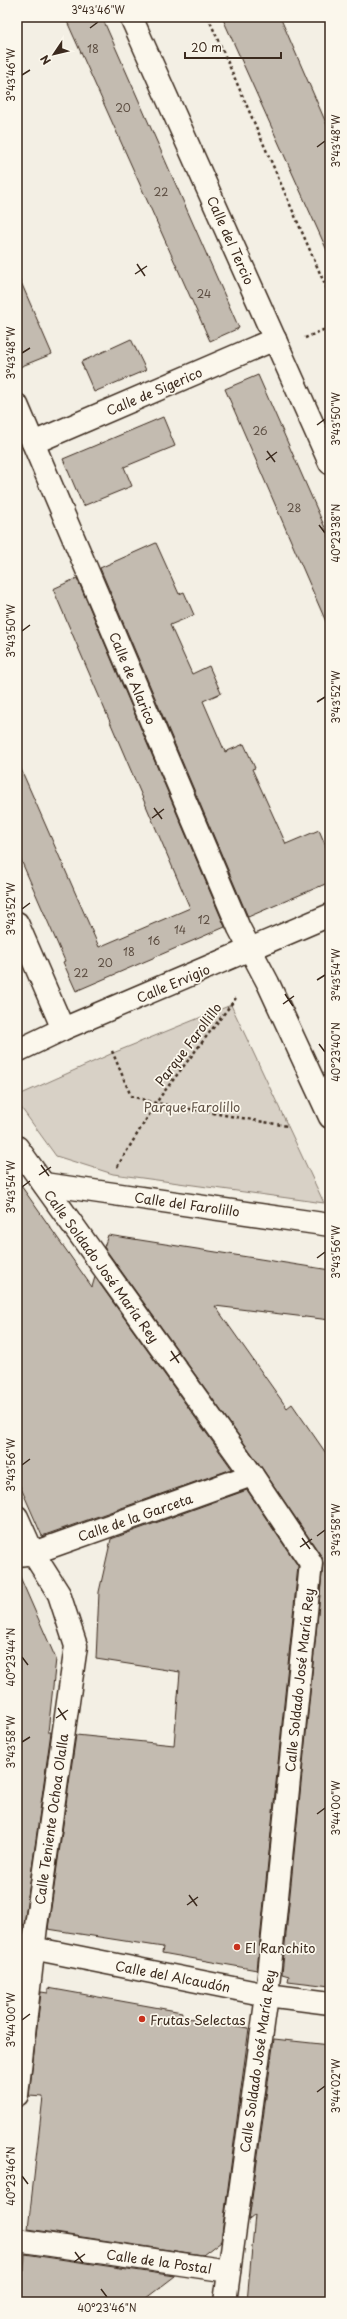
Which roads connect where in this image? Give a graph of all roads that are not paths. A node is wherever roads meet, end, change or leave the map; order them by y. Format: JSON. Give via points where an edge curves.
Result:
{"nodes":[{"id":1,"x":131,"y":17,"type":"edge"},
{"id":2,"x":275,"y":339,"type":"junction"},
{"id":3,"x":17,"y":405,"type":"edge"},
{"id":4,"x":33,"y":443,"type":"junction"},
{"id":5,"x":330,"y":463,"type":"edge"},
{"id":6,"x":330,"y":915,"type":"edge"},
{"id":7,"x":17,"y":923,"type":"edge"},
{"id":8,"x":250,"y":951,"type":"junction"},
{"id":9,"x":63,"y":1029,"type":"junction"},
{"id":10,"x":17,"y":1051,"type":"edge"},
{"id":11,"x":330,"y":1117,"type":"edge"},
{"id":12,"x":17,"y":1147,"type":"edge"},
{"id":13,"x":44,"y":1184,"type":"junction"},
{"id":14,"x":330,"y":1225,"type":"edge"},
{"id":15,"x":252,"y":1476,"type":"junction"},
{"id":16,"x":17,"y":1518,"type":"edge"},
{"id":17,"x":25,"y":1554,"type":"edge"},
{"id":18,"x":25,"y":1946,"type":"edge"},
{"id":19,"x":267,"y":1995,"type":"junction"},
{"id":20,"x":330,"y":2004,"type":"edge"},
{"id":21,"x":17,"y":2095,"type":"edge"},
{"id":22,"x":17,"y":2240,"type":"edge"},
{"id":23,"x":229,"y":2271,"type":"junction"},
{"id":24,"x":225,"y":2302,"type":"edge"}],
"edges":[{"from":1,"to":2,"type":"street","name":"Calle del Tercio"},
{"from":2,"to":4,"type":"street","name":"Calle de Sigerico"},
{"from":2,"to":5,"type":"street","name":"Calle del Tercio"},
{"from":3,"to":4,"type":"street","name":"Calle de Alarico"},
{"from":4,"to":8,"type":"street","name":"Calle de Alarico"},
{"from":6,"to":8,"type":"street","name":"Calle Ervigio"},
{"from":7,"to":9,"type":"street"},
{"from":8,"to":9,"type":"street","name":"Calle Ervigio"},
{"from":8,"to":11,"type":"street","name":"Calle de Alarico","via":[[268,983]]},
{"from":9,"to":10,"type":"street","name":"Calle Ervigio"},
{"from":12,"to":13,"type":"street","name":"Calle Soldado José María Rey"},
{"from":13,"to":14,"type":"street","name":"Calle del Farolillo"},
{"from":13,"to":15,"type":"street","name":"Calle Soldado José María Rey"},
{"from":15,"to":17,"type":"street","name":"Calle de la Garceta"},
{"from":15,"to":19,"type":"street","name":"Calle Soldado José María Rey","via":[[311,1563]]},
{"from":16,"to":17,"type":"street","name":"Calle Teniente Ochoa Olalla"},
{"from":17,"to":18,"type":"street","name":"Calle Teniente Ochoa Olalla","via":[[59,1594],[76,1646]]},
{"from":18,"to":19,"type":"street","name":"Calle del Alcaudón"},
{"from":18,"to":21,"type":"street","name":"Calle Teniente Ochoa Olalla"},
{"from":19,"to":20,"type":"street","name":"Calle del Alcaudón"},
{"from":19,"to":23,"type":"street","name":"Calle Soldado José María Rey"},
{"from":22,"to":23,"type":"street","name":"Calle de la Postal"},
{"from":23,"to":24,"type":"street","name":"Calle Soldado José María Rey"}]}
